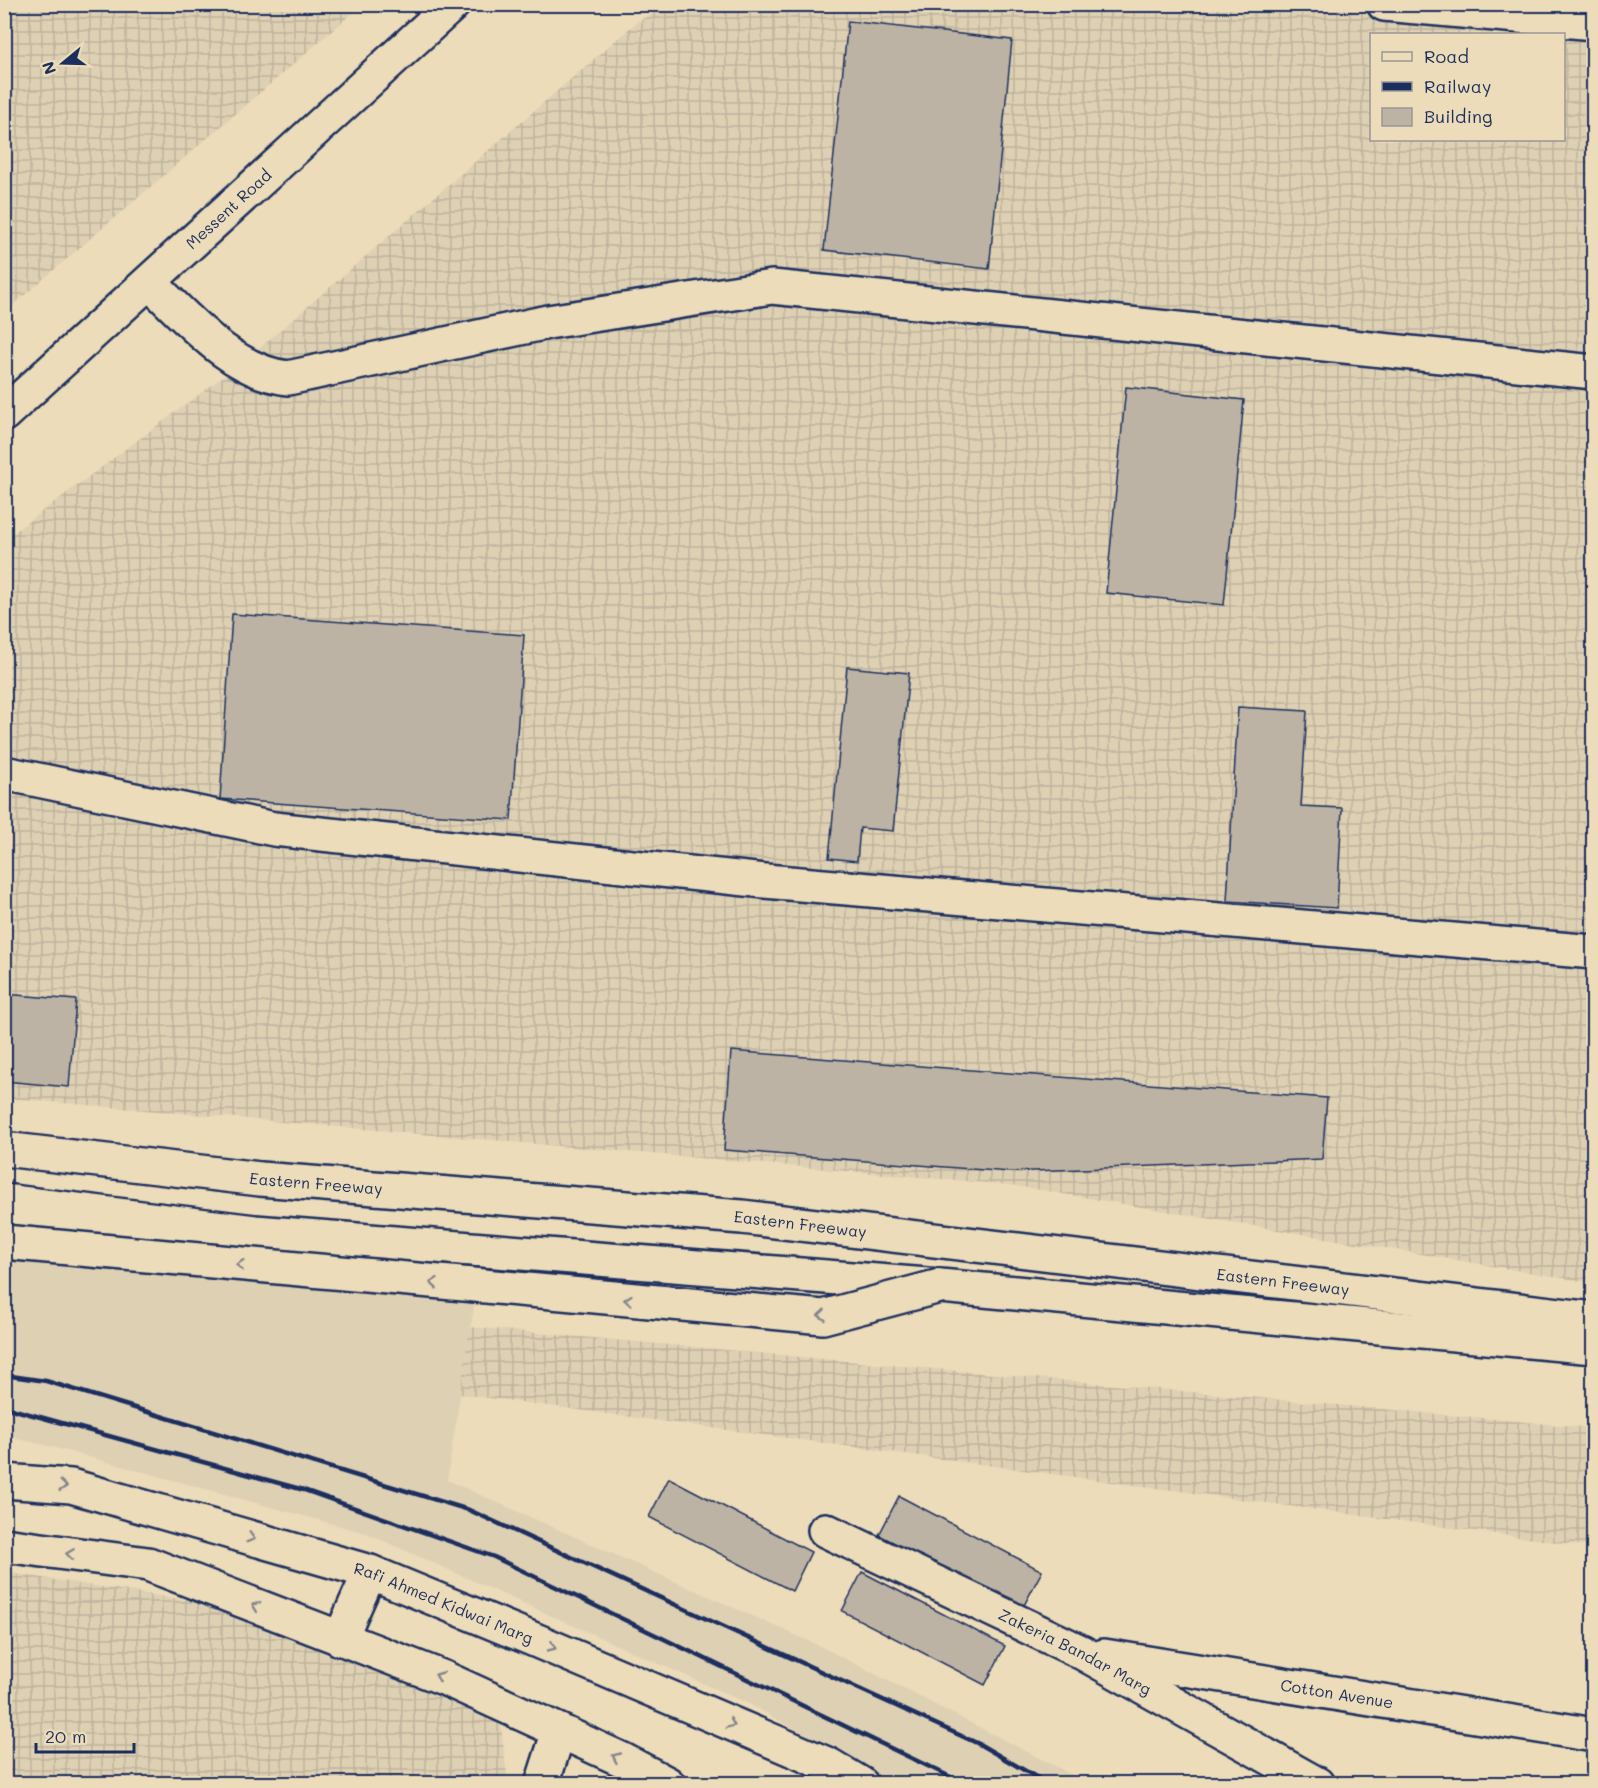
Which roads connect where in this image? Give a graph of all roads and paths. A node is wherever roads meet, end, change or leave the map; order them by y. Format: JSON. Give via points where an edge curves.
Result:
{"nodes":[{"id":1,"x":453,"y":4,"type":"edge"},
{"id":2,"x":1384,"y":4,"type":"edge"},
{"id":3,"x":1593,"y":23,"type":"edge"},
{"id":4,"x":149,"y":282,"type":"junction"},
{"id":5,"x":1593,"y":372,"type":"edge"},
{"id":6,"x":4,"y":414,"type":"edge"},
{"id":7,"x":4,"y":772,"type":"edge"},
{"id":8,"x":1593,"y":952,"type":"edge"},
{"id":9,"x":5,"y":1151,"type":"edge"},
{"id":10,"x":4,"y":1201,"type":"edge"},
{"id":11,"x":4,"y":1224,"type":"edge"},
{"id":12,"x":4,"y":1242,"type":"edge"},
{"id":13,"x":940,"y":1286,"type":"junction"},
{"id":14,"x":1593,"y":1321,"type":"edge"},
{"id":15,"x":1593,"y":1347,"type":"edge"},
{"id":16,"x":1593,"y":1359,"type":"edge"},
{"id":17,"x":4,"y":1482,"type":"edge"},
{"id":18,"x":825,"y":1530,"type":"dead end"},
{"id":19,"x":4,"y":1545,"type":"edge"},
{"id":20,"x":370,"y":1572,"type":"junction"},
{"id":21,"x":340,"y":1639,"type":"junction"},
{"id":22,"x":1081,"y":1652,"type":"junction"},
{"id":23,"x":559,"y":1731,"type":"junction"},
{"id":24,"x":1593,"y":1735,"type":"edge"},
{"id":25,"x":542,"y":1784,"type":"edge"},
{"id":26,"x":668,"y":1784,"type":"edge"},
{"id":27,"x":861,"y":1784,"type":"edge"},
{"id":28,"x":1317,"y":1784,"type":"edge"}],
"edges":[{"from":1,"to":4,"type":"main road","name":"Messent Road"},
{"from":2,"to":3,"type":"main road"},
{"from":4,"to":5,"type":"main road","via":[[203,334],[236,358],[268,376],[288,378],[548,322],[772,286]]},
{"from":4,"to":6,"type":"main road","name":"Messent Road"},
{"from":7,"to":8,"type":"main road","via":[[274,829],[765,881]]},
{"from":9,"to":14,"type":"main road","name":"Eastern Freeway","via":[[260,1179],[742,1217]]},
{"from":10,"to":13,"type":"main road","name":"Eastern Freeway","via":[[255,1232]]},
{"from":11,"to":16,"type":"main road","via":[[736,1278]]},
{"from":13,"to":12,"type":"main road","one_way":true,"bridge":true,"via":[[823,1317]]},
{"from":13,"to":15,"type":"main road","name":"Eastern Freeway"},
{"from":17,"to":20,"type":"main road","name":"Rafi Ahmed Kidwai Marg","one_way":true,"via":[[71,1486]]},
{"from":18,"to":22,"type":"main road","name":"Zakeria Bandar Marg"},
{"from":21,"to":19,"type":"main road","one_way":true,"via":[[147,1564]]},
{"from":20,"to":21,"type":"main road"},
{"from":20,"to":27,"type":"main road","name":"Rafi Ahmed Kidwai Marg","one_way":true,"via":[[829,1765]]},
{"from":23,"to":21,"type":"main road","one_way":true,"via":[[444,1678]]},
{"from":22,"to":24,"type":"main road","name":"Cotton Avenue"},
{"from":22,"to":28,"type":"main road","name":"Zakeria Bandar Marg"},
{"from":23,"to":25,"type":"main road"},
{"from":26,"to":23,"type":"main road","one_way":true}]}
